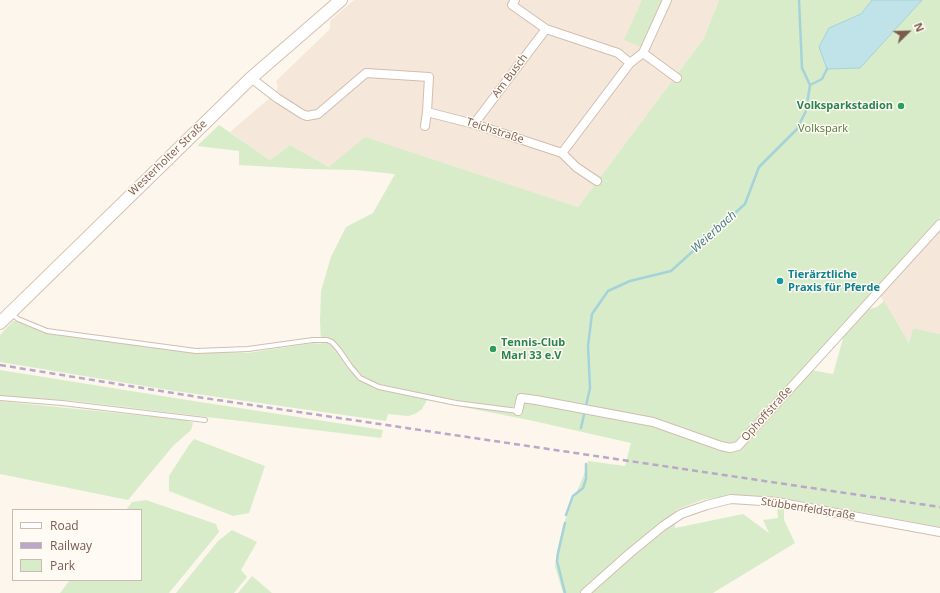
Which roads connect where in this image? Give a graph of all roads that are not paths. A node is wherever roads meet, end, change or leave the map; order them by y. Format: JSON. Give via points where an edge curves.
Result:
{"nodes":[{"id":1,"x":341,"y":0,"type":"edge"},
{"id":2,"x":667,"y":0,"type":"edge"},
{"id":3,"x":514,"y":3,"type":"edge"},
{"id":4,"x":546,"y":29,"type":"junction"},
{"id":5,"x":643,"y":53,"type":"junction"},
{"id":6,"x":630,"y":63,"type":"junction"},
{"id":7,"x":251,"y":78,"type":"junction"},
{"id":8,"x":677,"y":78,"type":"dead end"},
{"id":9,"x":427,"y":112,"type":"junction"},
{"id":10,"x":474,"y":124,"type":"junction"},
{"id":11,"x":425,"y":126,"type":"dead end"},
{"id":12,"x":562,"y":153,"type":"junction"},
{"id":13,"x":597,"y":181,"type":"dead end"},
{"id":14,"x":940,"y":224,"type":"edge"},
{"id":15,"x":10,"y":313,"type":"junction"},
{"id":16,"x":0,"y":323,"type":"edge"},
{"id":17,"x":0,"y":398,"type":"edge"},
{"id":18,"x":518,"y":411,"type":"joint"},
{"id":19,"x":205,"y":420,"type":"dead end"},
{"id":20,"x":940,"y":532,"type":"edge"},
{"id":21,"x":585,"y":593,"type":"edge"}],
"edges":[{"from":1,"to":7,"type":"main road","name":"Westerholter Straße"},
{"from":2,"to":5,"type":"street"},
{"from":3,"to":4,"type":"street"},
{"from":4,"to":6,"type":"street","via":[[618,53]]},
{"from":4,"to":10,"type":"street","name":"Am Busch"},
{"from":5,"to":6,"type":"street"},
{"from":5,"to":8,"type":"street"},
{"from":6,"to":12,"type":"street"},
{"from":7,"to":9,"type":"street","via":[[277,98],[308,116],[318,114],[366,73],[429,77]]},
{"from":7,"to":15,"type":"main road","name":"Westerholter Straße"},
{"from":9,"to":10,"type":"street","name":"Teichstraße"},
{"from":9,"to":11,"type":"street"},
{"from":10,"to":12,"type":"street","name":"Teichstraße"},
{"from":12,"to":13,"type":"street","name":"Teichstraße"},
{"from":14,"to":18,"type":"street","name":"Ophoffstraße","via":[[738,446],[721,446],[653,422],[521,398]]},
{"from":15,"to":16,"type":"main road","name":"Westerholter Straße"},
{"from":15,"to":18,"type":"lane","via":[[47,331],[196,351],[248,349],[328,340],[360,378],[379,387],[456,403]]},
{"from":17,"to":19,"type":"lane"},
{"from":20,"to":21,"type":"street","name":"Stübbenfeldstraße","via":[[777,502],[731,499],[687,512],[662,526]]}]}
